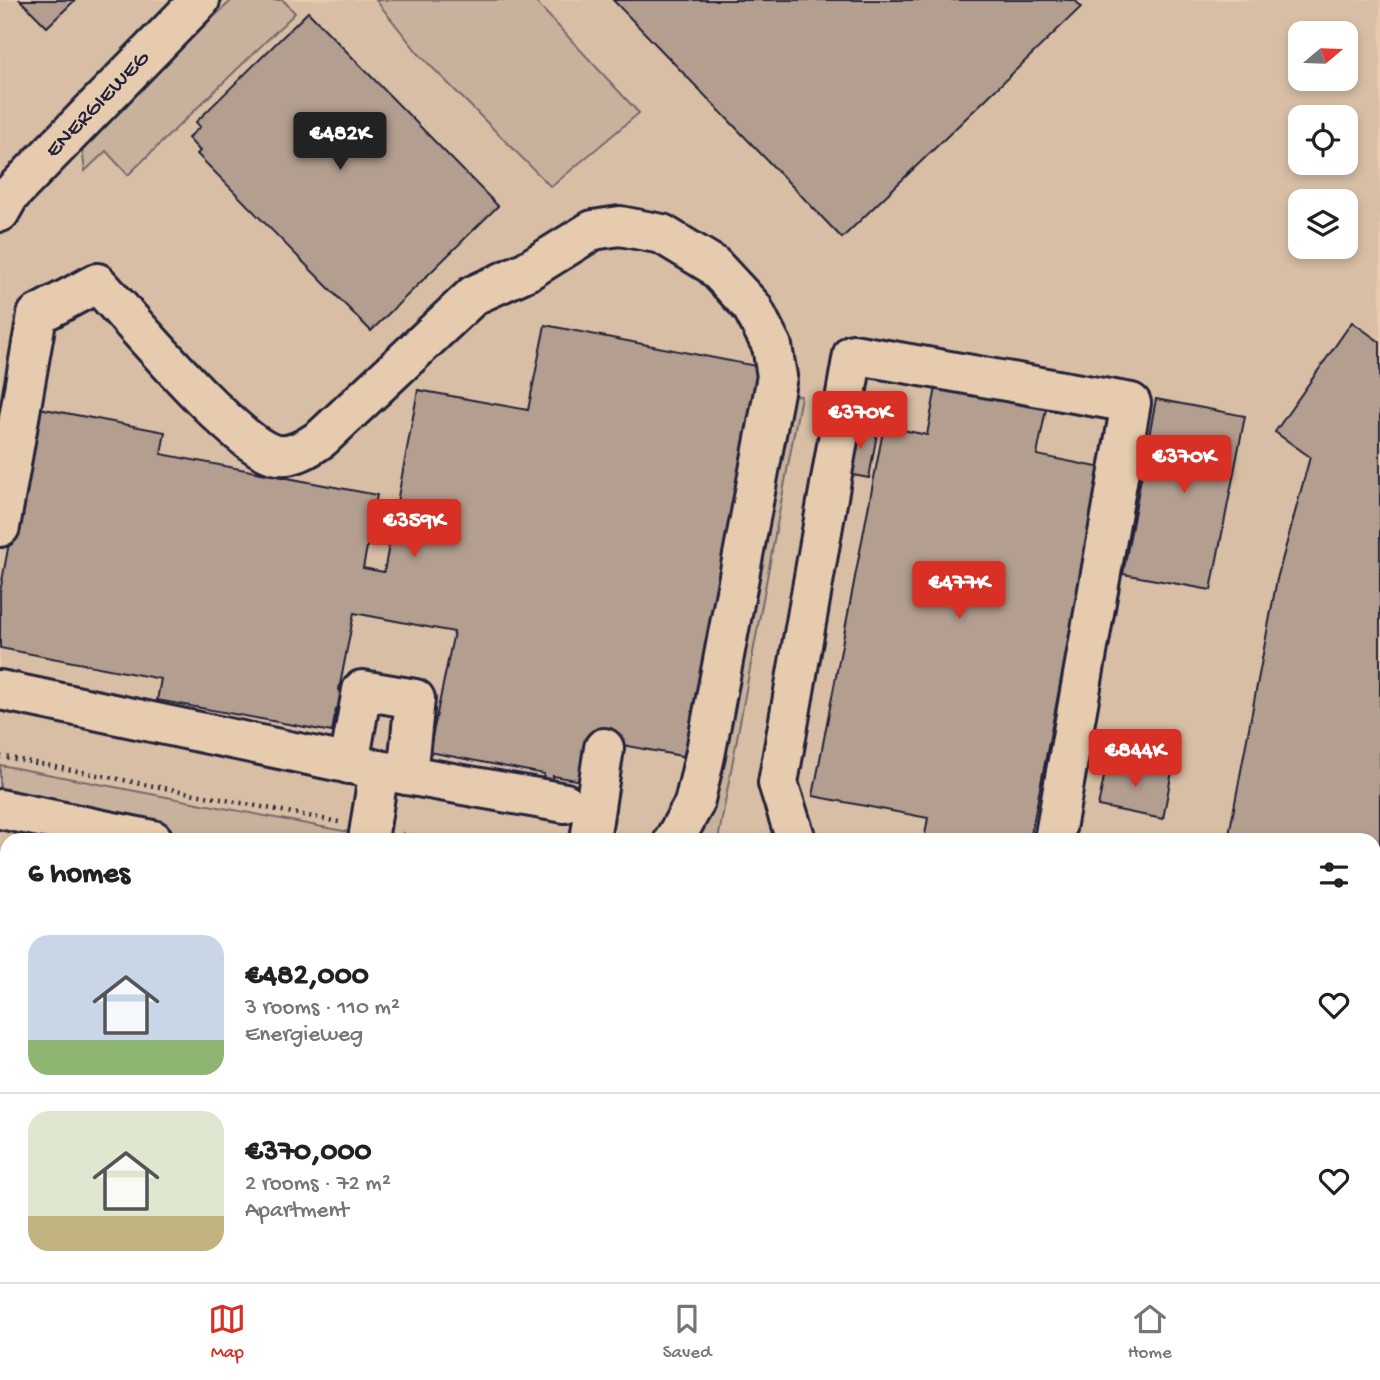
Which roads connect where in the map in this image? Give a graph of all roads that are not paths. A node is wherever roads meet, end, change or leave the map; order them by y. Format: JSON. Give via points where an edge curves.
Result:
{"nodes":[{"id":1,"x":186,"y":5,"type":"edge"},
{"id":2,"x":0,"y":212,"type":"edge"},
{"id":3,"x":0,"y":527,"type":"edge"},
{"id":4,"x":0,"y":690,"type":"edge"},
{"id":5,"x":604,"y":748,"type":"dead end"},
{"id":6,"x":378,"y":770,"type":"junction"},
{"id":7,"x":565,"y":803,"type":"dead end"},
{"id":8,"x":0,"y":809,"type":"edge"},
{"id":9,"x":118,"y":833,"type":"edge"},
{"id":10,"x":369,"y":833,"type":"edge"},
{"id":11,"x":591,"y":833,"type":"edge"},
{"id":12,"x":678,"y":833,"type":"edge"},
{"id":13,"x":794,"y":833,"type":"edge"},
{"id":14,"x":1055,"y":833,"type":"edge"}],
"edges":[{"from":1,"to":2,"type":"street","name":"ENERGIEWEG","via":[[9,196]]},
{"from":3,"to":12,"type":"street","via":[[37,315],[97,283],[234,430],[275,455],[303,452],[322,438],[474,295],[527,271],[593,230],[620,226],[662,234],[713,265],[752,307],[772,346],[777,376],[705,756],[694,804]]},
{"from":4,"to":6,"type":"street"},
{"from":5,"to":11,"type":"street"},
{"from":6,"to":7,"type":"street"},
{"from":6,"to":10,"type":"street"},
{"from":8,"to":9,"type":"street"},
{"from":13,"to":14,"type":"street","via":[[778,783],[853,354],[1132,403]]}]}
